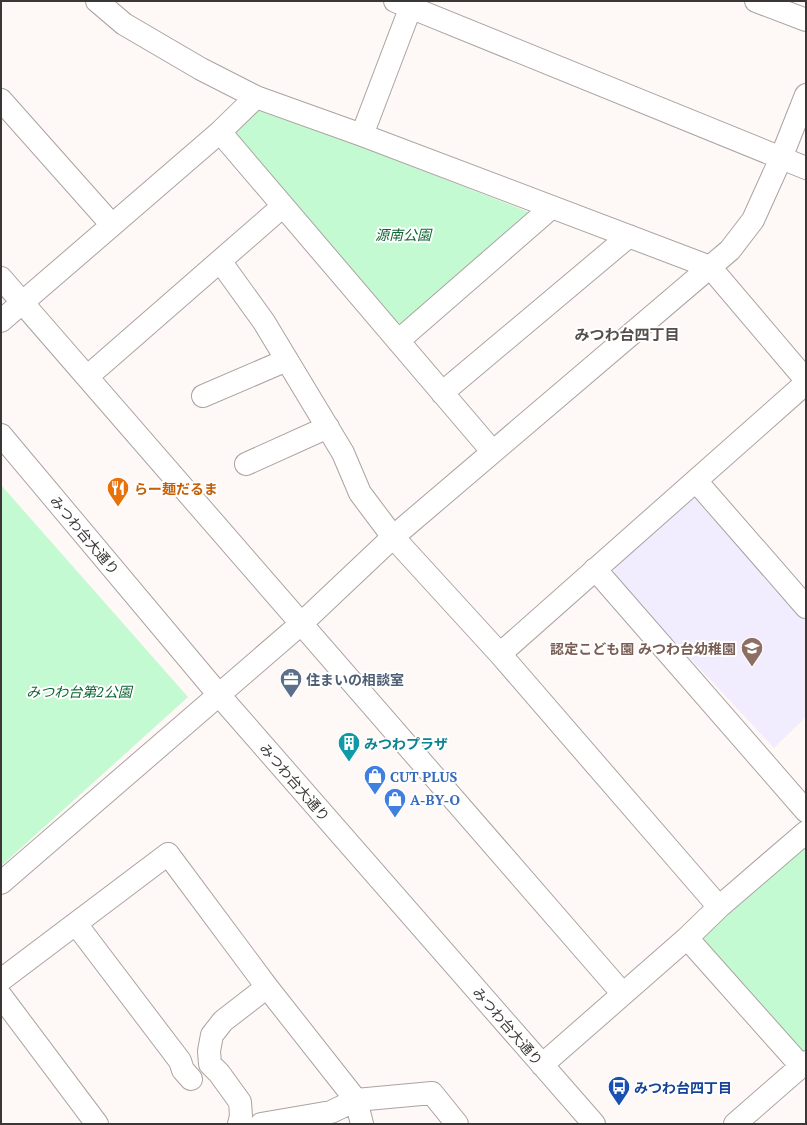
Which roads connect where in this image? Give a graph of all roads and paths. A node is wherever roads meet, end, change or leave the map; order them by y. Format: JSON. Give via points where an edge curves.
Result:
{"nodes":[{"id":1,"x":97,"y":1,"type":"edge"},
{"id":2,"x":756,"y":1,"type":"edge"},
{"id":3,"x":406,"y":3,"type":"edge"},
{"id":4,"x":806,"y":20,"type":"edge"},
{"id":5,"x":806,"y":95,"type":"edge"},
{"id":6,"x":256,"y":97,"type":"junction"},
{"id":7,"x":1,"y":100,"type":"edge"},
{"id":8,"x":220,"y":132,"type":"junction"},
{"id":9,"x":362,"y":135,"type":"junction"},
{"id":10,"x":781,"y":158,"type":"junction"},
{"id":11,"x":806,"y":168,"type":"edge"},
{"id":12,"x":283,"y":206,"type":"junction"},
{"id":13,"x":552,"y":207,"type":"junction"},
{"id":14,"x":112,"y":225,"type":"junction"},
{"id":15,"x":629,"y":236,"type":"junction"},
{"id":16,"x":220,"y":261,"type":"junction"},
{"id":17,"x":710,"y":267,"type":"junction"},
{"id":18,"x":1,"y":278,"type":"edge"},
{"id":19,"x":22,"y":302,"type":"junction"},
{"id":20,"x":1,"y":321,"type":"edge"},
{"id":21,"x":398,"y":341,"type":"junction"},
{"id":22,"x":287,"y":360,"type":"junction"},
{"id":23,"x":87,"y":377,"type":"junction"},
{"id":24,"x":806,"y":382,"type":"edge"},
{"id":25,"x":442,"y":393,"type":"junction"},
{"id":26,"x":203,"y":396,"type":"dead end"},
{"id":27,"x":328,"y":428,"type":"junction"},
{"id":28,"x":1,"y":436,"type":"edge"},
{"id":29,"x":492,"y":451,"type":"junction"},
{"id":30,"x":246,"y":464,"type":"dead end"},
{"id":31,"x":696,"y":481,"type":"junction"},
{"id":32,"x":393,"y":537,"type":"junction"},
{"id":33,"x":595,"y":569,"type":"junction"},
{"id":34,"x":806,"y":607,"type":"edge"},
{"id":35,"x":302,"y":623,"type":"junction"},
{"id":36,"x":500,"y":654,"type":"junction"},
{"id":37,"x":219,"y":695,"type":"junction"},
{"id":38,"x":806,"y":811,"type":"edge"},
{"id":39,"x":806,"y":832,"type":"edge"},
{"id":40,"x":1,"y":883,"type":"edge"},
{"id":41,"x":719,"y":907,"type":"junction"},
{"id":42,"x":76,"y":924,"type":"junction"},
{"id":43,"x":687,"y":938,"type":"junction"},
{"id":44,"x":1,"y":980,"type":"edge"},
{"id":45,"x":267,"y":987,"type":"junction"},
{"id":46,"x":623,"y":994,"type":"junction"},
{"id":47,"x":1,"y":996,"type":"edge"},
{"id":48,"x":210,"y":1064,"type":"junction"},
{"id":49,"x":804,"y":1064,"type":"edge"},
{"id":50,"x":542,"y":1065,"type":"junction"},
{"id":51,"x":356,"y":1100,"type":"junction"},
{"id":52,"x":332,"y":1118,"type":"edge"},
{"id":53,"x":98,"y":1124,"type":"edge"},
{"id":54,"x":239,"y":1124,"type":"edge"},
{"id":55,"x":261,"y":1124,"type":"edge"},
{"id":56,"x":362,"y":1124,"type":"edge"},
{"id":57,"x":457,"y":1124,"type":"edge"},
{"id":58,"x":594,"y":1124,"type":"edge"},
{"id":59,"x":735,"y":1124,"type":"edge"}],
"edges":[{"from":1,"to":6,"type":"street","via":[[124,24],[201,69]]},
{"from":2,"to":4,"type":"street"},
{"from":3,"to":9,"type":"street"},
{"from":3,"to":10,"type":"street"},
{"from":5,"to":10,"type":"street"},
{"from":6,"to":8,"type":"street"},
{"from":6,"to":9,"type":"street"},
{"from":7,"to":14,"type":"street"},
{"from":8,"to":12,"type":"street"},
{"from":8,"to":14,"type":"street"},
{"from":9,"to":13,"type":"street"},
{"from":10,"to":11,"type":"street"},
{"from":10,"to":17,"type":"street","via":[[752,220],[730,250]]},
{"from":12,"to":16,"type":"street"},
{"from":12,"to":21,"type":"street"},
{"from":13,"to":15,"type":"street"},
{"from":13,"to":21,"type":"street"},
{"from":14,"to":19,"type":"street"},
{"from":15,"to":17,"type":"street"},
{"from":15,"to":25,"type":"street"},
{"from":16,"to":22,"type":"street","via":[[264,322]]},
{"from":16,"to":23,"type":"street"},
{"from":17,"to":24,"type":"street"},
{"from":17,"to":29,"type":"street"},
{"from":18,"to":19,"type":"street"},
{"from":19,"to":20,"type":"street"},
{"from":19,"to":23,"type":"street"},
{"from":21,"to":25,"type":"street"},
{"from":22,"to":26,"type":"street"},
{"from":22,"to":27,"type":"street"},
{"from":23,"to":35,"type":"street"},
{"from":24,"to":31,"type":"street"},
{"from":25,"to":29,"type":"street"},
{"from":27,"to":30,"type":"street"},
{"from":27,"to":32,"type":"street","via":[[343,453],[360,493]]},
{"from":28,"to":37,"type":"street","name":"みつわ台大通り"},
{"from":29,"to":32,"type":"street"},
{"from":31,"to":33,"type":"street"},
{"from":31,"to":34,"type":"street"},
{"from":32,"to":35,"type":"street"},
{"from":32,"to":36,"type":"street"},
{"from":33,"to":36,"type":"street"},
{"from":33,"to":38,"type":"street"},
{"from":35,"to":37,"type":"street"},
{"from":35,"to":46,"type":"street"},
{"from":36,"to":41,"type":"street"},
{"from":37,"to":40,"type":"street"},
{"from":37,"to":50,"type":"street","name":"みつわ台大通り"},
{"from":39,"to":41,"type":"street"},
{"from":41,"to":43,"type":"street"},
{"from":42,"to":44,"type":"street"},
{"from":42,"to":45,"type":"street","via":[[168,854]]},
{"from":42,"to":48,"type":"street","via":[[180,1061],[185,1085]]},
{"from":43,"to":46,"type":"street"},
{"from":43,"to":49,"type":"street"},
{"from":45,"to":48,"type":"street","via":[[223,1020],[212,1035]]},
{"from":45,"to":51,"type":"street"},
{"from":46,"to":50,"type":"street"},
{"from":47,"to":53,"type":"street"},
{"from":48,"to":54,"type":"street","via":[[240,1102]]},
{"from":49,"to":59,"type":"street"},
{"from":50,"to":58,"type":"street","name":"みつわ台大通り"},
{"from":51,"to":52,"type":"street"},
{"from":51,"to":56,"type":"street"},
{"from":51,"to":57,"type":"street","via":[[432,1092]]},
{"from":52,"to":55,"type":"street"}]}
